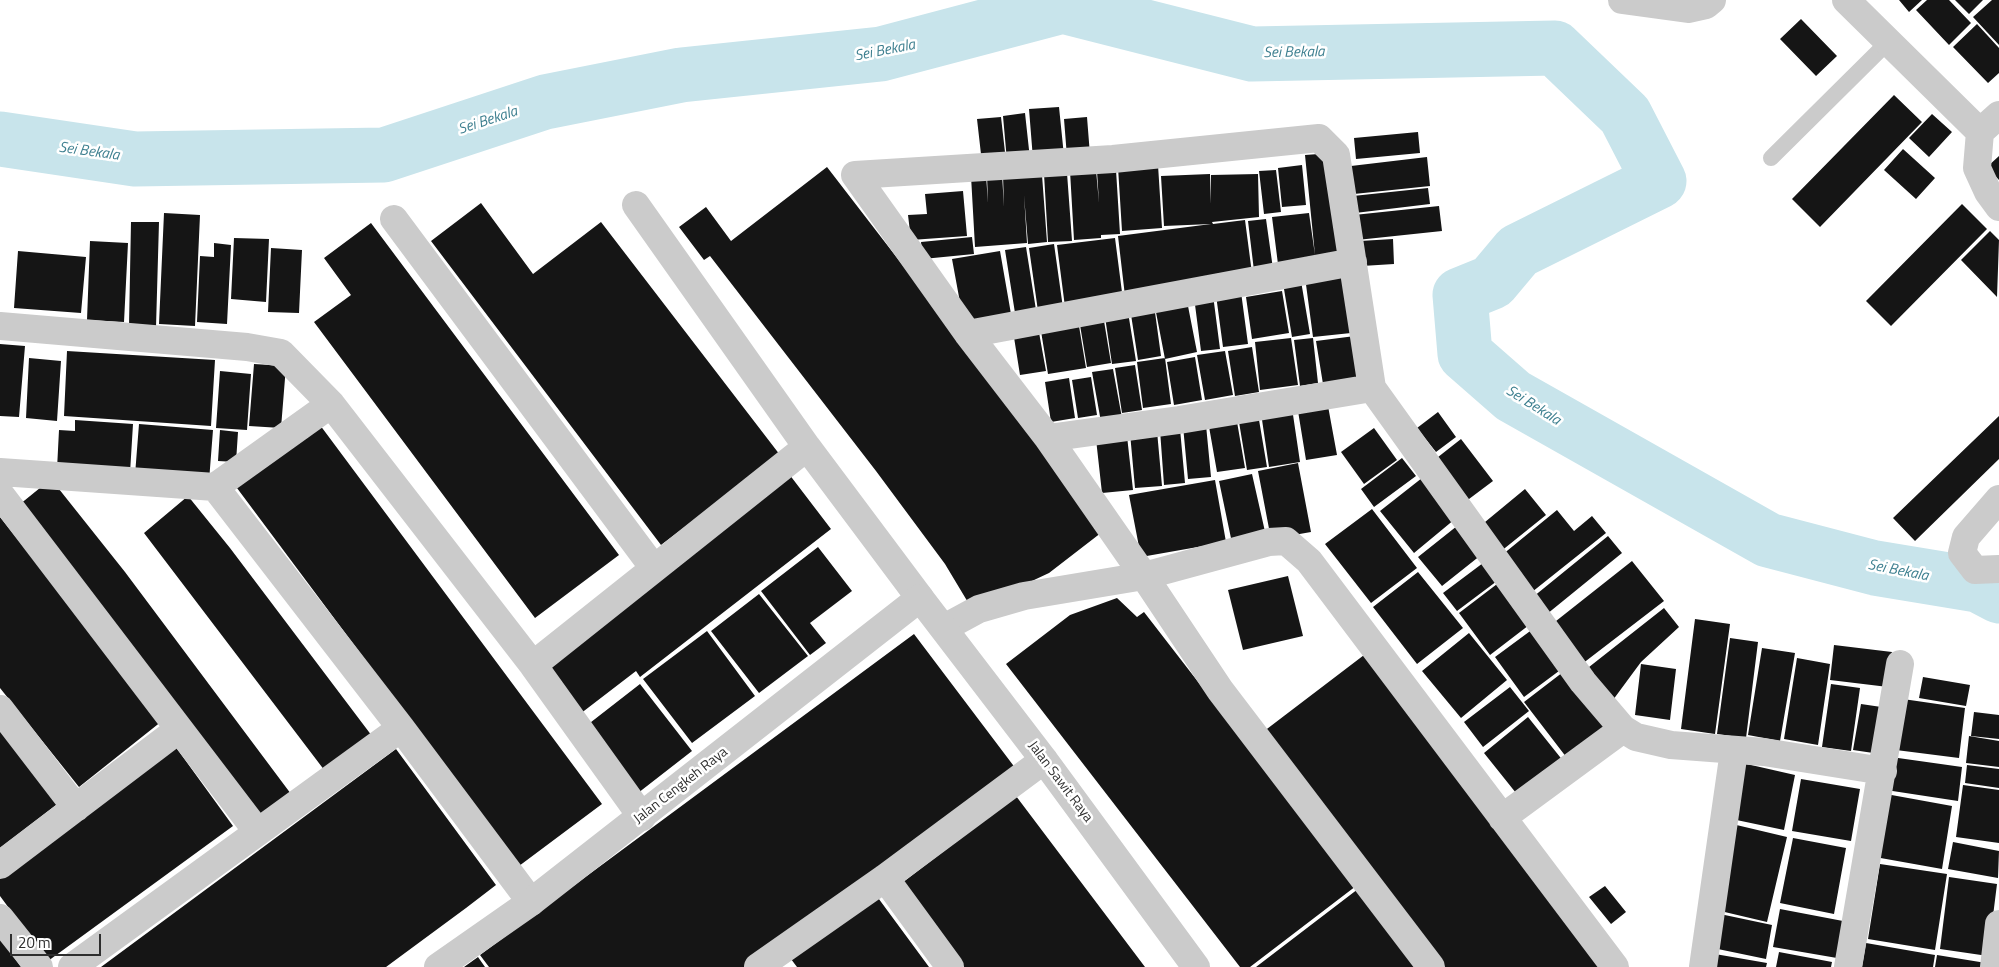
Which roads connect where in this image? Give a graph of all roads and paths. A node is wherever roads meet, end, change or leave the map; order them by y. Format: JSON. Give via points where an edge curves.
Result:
{"nodes":[{"id":1,"x":1622,"y":0,"type":"edge"},
{"id":2,"x":1712,"y":0,"type":"edge"},
{"id":3,"x":1846,"y":0,"type":"edge"},
{"id":4,"x":1888,"y":42,"type":"junction"},
{"id":5,"x":1990,"y":124,"type":"edge"},
{"id":6,"x":1771,"y":158,"type":"dead end"},
{"id":7,"x":636,"y":205,"type":"dead end"},
{"id":8,"x":1999,"y":207,"type":"edge"},
{"id":9,"x":394,"y":219,"type":"dead end"},
{"id":10,"x":1353,"y":262,"type":"junction"},
{"id":11,"x":0,"y":326,"type":"edge"},
{"id":12,"x":968,"y":334,"type":"junction"},
{"id":13,"x":1372,"y":388,"type":"junction"},
{"id":14,"x":331,"y":404,"type":"junction"},
{"id":15,"x":1048,"y":438,"type":"junction"},
{"id":16,"x":807,"y":447,"type":"junction"},
{"id":17,"x":0,"y":472,"type":"edge"},
{"id":18,"x":215,"y":487,"type":"junction"},
{"id":19,"x":0,"y":494,"type":"edge"},
{"id":20,"x":1999,"y":499,"type":"edge"},
{"id":21,"x":653,"y":567,"type":"junction"},
{"id":22,"x":1999,"y":569,"type":"edge"},
{"id":23,"x":1144,"y":576,"type":"junction"},
{"id":24,"x":920,"y":598,"type":"junction"},
{"id":25,"x":944,"y":628,"type":"junction"},
{"id":26,"x":1900,"y":664,"type":"dead end"},
{"id":27,"x":533,"y":665,"type":"junction"},
{"id":28,"x":0,"y":709,"type":"edge"},
{"id":29,"x":401,"y":728,"type":"junction"},
{"id":30,"x":1623,"y":729,"type":"junction"},
{"id":31,"x":178,"y":730,"type":"junction"},
{"id":32,"x":1734,"y":751,"type":"junction"},
{"id":33,"x":1044,"y":760,"type":"junction"},
{"id":34,"x":1883,"y":772,"type":"junction"},
{"id":35,"x":76,"y":808,"type":"junction"},
{"id":36,"x":642,"y":817,"type":"junction"},
{"id":37,"x":1502,"y":818,"type":"junction"},
{"id":38,"x":257,"y":831,"type":"junction"},
{"id":39,"x":0,"y":865,"type":"edge"},
{"id":40,"x":885,"y":878,"type":"junction"},
{"id":41,"x":531,"y":902,"type":"junction"},
{"id":42,"x":0,"y":918,"type":"edge"},
{"id":43,"x":1999,"y":924,"type":"edge"},
{"id":44,"x":773,"y":962,"type":"edge"},
{"id":45,"x":39,"y":967,"type":"edge"},
{"id":46,"x":72,"y":967,"type":"edge"},
{"id":47,"x":439,"y":967,"type":"edge"},
{"id":48,"x":950,"y":967,"type":"edge"},
{"id":49,"x":1196,"y":967,"type":"edge"},
{"id":50,"x":1431,"y":967,"type":"edge"},
{"id":51,"x":1615,"y":967,"type":"edge"},
{"id":52,"x":1703,"y":967,"type":"edge"},
{"id":53,"x":1848,"y":967,"type":"edge"},
{"id":54,"x":1994,"y":967,"type":"edge"}],
"edges":[{"from":1,"to":2,"type":"street","via":[[1688,9],[1706,5]]},
{"from":3,"to":4,"type":"street"},
{"from":4,"to":5,"type":"street"},
{"from":4,"to":6,"type":"lane"},
{"from":5,"to":8,"type":"street","via":[[1977,168]]},
{"from":7,"to":16,"type":"street","name":"Jalan Sawit Raya"},
{"from":9,"to":21,"type":"street"},
{"from":10,"to":12,"type":"street"},
{"from":10,"to":12,"type":"street","via":[[1336,154],[1319,138],[1112,159],[854,175]]},
{"from":10,"to":13,"type":"street"},
{"from":11,"to":14,"type":"street","via":[[248,347],[281,353]]},
{"from":12,"to":15,"type":"street"},
{"from":13,"to":15,"type":"street"},
{"from":13,"to":30,"type":"street","via":[[1583,682]]},
{"from":14,"to":18,"type":"street"},
{"from":14,"to":27,"type":"street"},
{"from":15,"to":23,"type":"street"},
{"from":16,"to":21,"type":"street"},
{"from":16,"to":24,"type":"street","name":"Jalan Sawit Raya"},
{"from":17,"to":18,"type":"street"},
{"from":18,"to":29,"type":"street"},
{"from":19,"to":31,"type":"street"},
{"from":20,"to":22,"type":"street","via":[[1966,537],[1962,553],[1975,570]]},
{"from":21,"to":27,"type":"street"},
{"from":23,"to":25,"type":"street","via":[[1024,596],[979,609]]},
{"from":23,"to":37,"type":"street","via":[[1269,542],[1286,541],[1309,561]]},
{"from":23,"to":50,"type":"street","via":[[1220,690]]},
{"from":24,"to":25,"type":"street","name":"Jalan Sawit Raya"},
{"from":24,"to":36,"type":"street","name":"Jalan Cengkeh Raya"},
{"from":25,"to":33,"type":"street","name":"Jalan Sawit Raya"},
{"from":26,"to":34,"type":"street"},
{"from":27,"to":36,"type":"street"},
{"from":28,"to":35,"type":"street"},
{"from":29,"to":38,"type":"street"},
{"from":29,"to":41,"type":"street"},
{"from":30,"to":32,"type":"street","via":[[1636,737],[1671,745]]},
{"from":30,"to":37,"type":"street"},
{"from":31,"to":35,"type":"street"},
{"from":31,"to":38,"type":"street"},
{"from":32,"to":34,"type":"street","via":[[1764,752]]},
{"from":32,"to":52,"type":"street"},
{"from":33,"to":40,"type":"street"},
{"from":33,"to":49,"type":"street","name":"Jalan Sawit Raya"},
{"from":34,"to":53,"type":"street"},
{"from":35,"to":39,"type":"street"},
{"from":36,"to":41,"type":"street","name":"Jalan Cengkeh Raya"},
{"from":37,"to":51,"type":"street"},
{"from":38,"to":46,"type":"street"},
{"from":40,"to":44,"type":"street"},
{"from":40,"to":48,"type":"street"},
{"from":41,"to":47,"type":"street","name":"Jalan Cengkeh Raya"},
{"from":42,"to":45,"type":"street"},
{"from":43,"to":54,"type":"street"}]}
